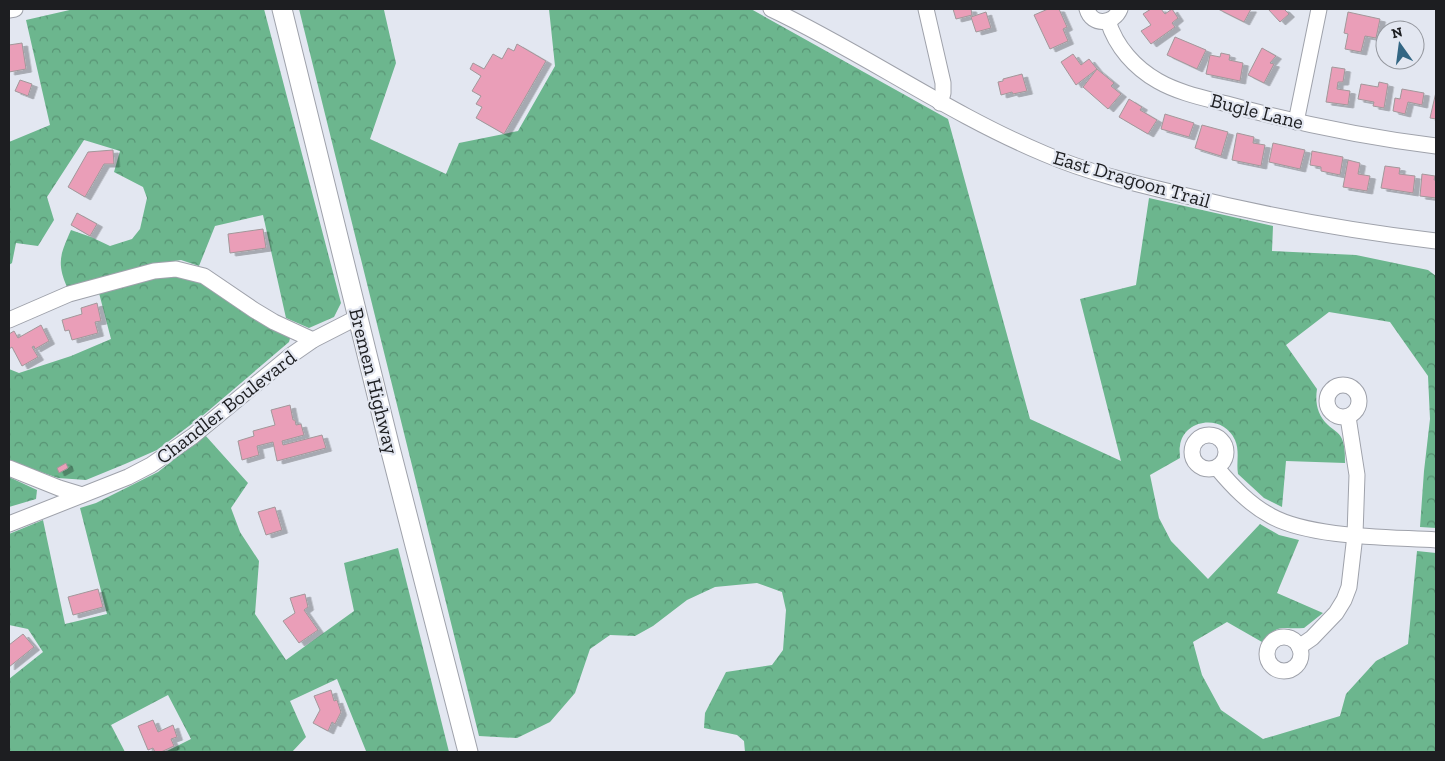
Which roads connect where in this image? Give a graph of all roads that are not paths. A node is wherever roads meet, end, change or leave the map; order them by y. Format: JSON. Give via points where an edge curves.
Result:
{"nodes":[{"id":1,"x":15,"y":9,"type":"edge"},
{"id":2,"x":282,"y":9,"type":"edge"},
{"id":3,"x":771,"y":9,"type":"edge"},
{"id":4,"x":926,"y":9,"type":"edge"},
{"id":5,"x":1087,"y":9,"type":"edge"},
{"id":6,"x":1120,"y":9,"type":"edge"},
{"id":7,"x":1319,"y":9,"type":"edge"},
{"id":8,"x":9,"y":10,"type":"edge"},
{"id":9,"x":1108,"y":21,"type":"junction"},
{"id":10,"x":940,"y":103,"type":"junction"},
{"id":11,"x":1296,"y":122,"type":"junction"},
{"id":12,"x":1436,"y":146,"type":"edge"},
{"id":13,"x":1436,"y":241,"type":"edge"},
{"id":14,"x":358,"y":317,"type":"junction"},
{"id":15,"x":9,"y":320,"type":"edge"},
{"id":16,"x":313,"y":340,"type":"junction"},
{"id":17,"x":1348,"y":417,"type":"dead end"},
{"id":18,"x":9,"y":468,"type":"edge"},
{"id":19,"x":1217,"y":468,"type":"dead end"},
{"id":20,"x":82,"y":495,"type":"junction"},
{"id":21,"x":9,"y":524,"type":"edge"},
{"id":22,"x":1355,"y":535,"type":"junction"},
{"id":23,"x":1436,"y":540,"type":"edge"},
{"id":24,"x":1299,"y":647,"type":"dead end"},
{"id":25,"x":468,"y":752,"type":"edge"}],
"edges":[{"from":1,"to":8,"type":"street"},
{"from":2,"to":14,"type":"main road","name":"Bremen Highway"},
{"from":3,"to":10,"type":"street","name":"East Dragoon Trail"},
{"from":4,"to":10,"type":"street","via":[[943,83]]},
{"from":5,"to":9,"type":"street","via":[[1092,18]]},
{"from":6,"to":9,"type":"street"},
{"from":7,"to":11,"type":"street"},
{"from":9,"to":11,"type":"street","name":"Bugle Lane","via":[[1112,34],[1133,62],[1160,82],[1176,90]]},
{"from":10,"to":13,"type":"street","name":"East Dragoon Trail","via":[[1048,156],[1100,174],[1305,222]]},
{"from":11,"to":12,"type":"street","name":"Bugle Lane"},
{"from":14,"to":16,"type":"street","name":"Chandler Boulevard"},
{"from":14,"to":25,"type":"main road","name":"Bremen Highway"},
{"from":15,"to":16,"type":"street","name":"Chandler Boulevard","via":[[69,294],[176,269],[204,276],[274,322]]},
{"from":16,"to":20,"type":"street","name":"Chandler Boulevard","via":[[171,452],[128,477]]},
{"from":17,"to":22,"type":"street","via":[[1357,475]]},
{"from":18,"to":20,"type":"street"},
{"from":19,"to":22,"type":"street","via":[[1236,490],[1272,516],[1315,530]]},
{"from":20,"to":21,"type":"street","name":"Chandler Boulevard"},
{"from":22,"to":23,"type":"street"},
{"from":22,"to":24,"type":"street","via":[[1349,587],[1344,600],[1326,625]]}]}
